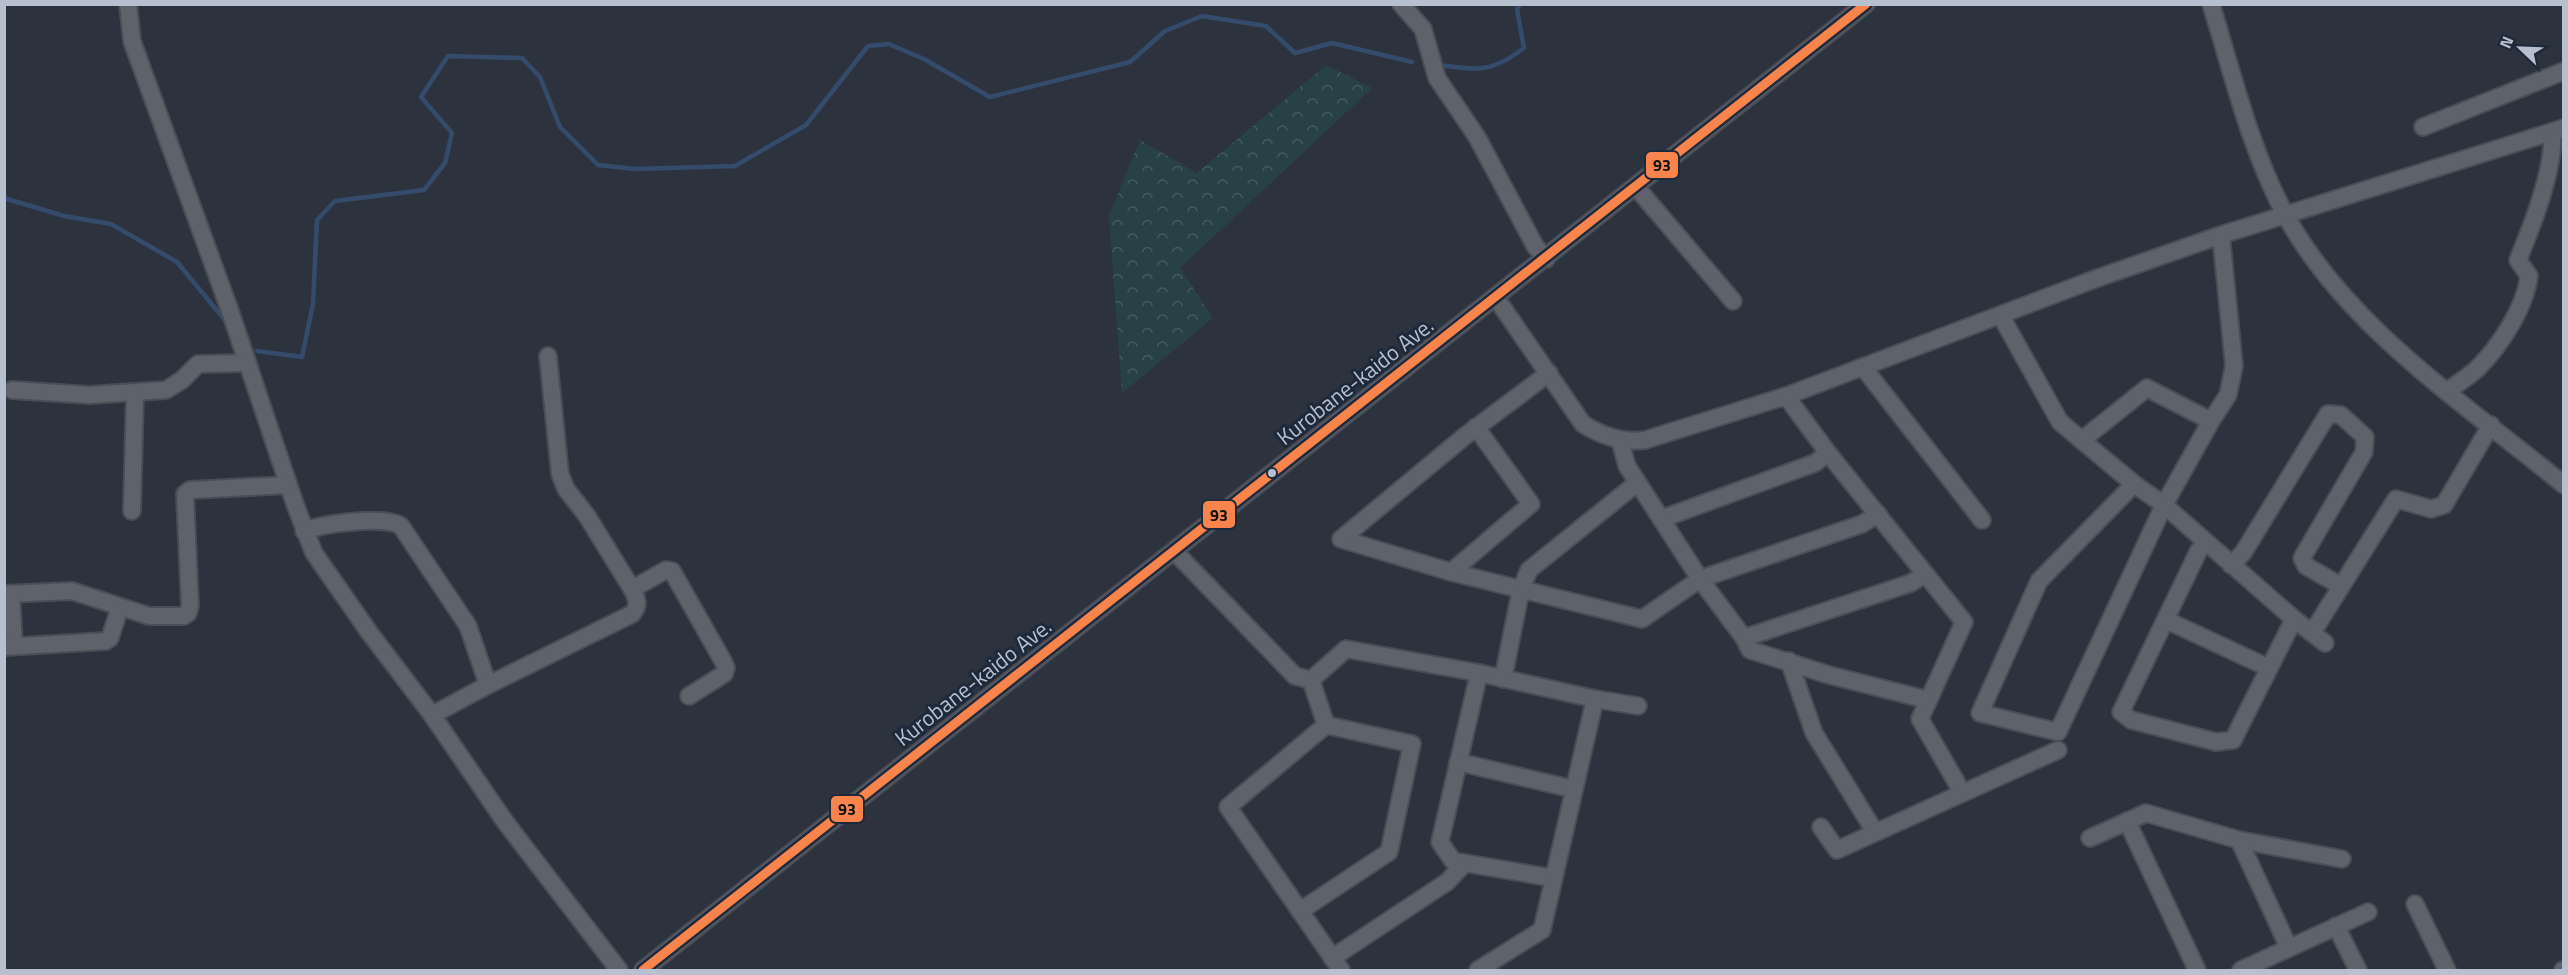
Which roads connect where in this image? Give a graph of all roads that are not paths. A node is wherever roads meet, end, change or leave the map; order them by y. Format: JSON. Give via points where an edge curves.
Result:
{"nodes":[{"id":1,"x":128,"y":4,"type":"edge"},
{"id":2,"x":1401,"y":4,"type":"edge"},
{"id":3,"x":1866,"y":4,"type":"edge"},
{"id":4,"x":2211,"y":4,"type":"edge"},
{"id":5,"x":2564,"y":71,"type":"edge"},
{"id":6,"x":2423,"y":127,"type":"dead end"},
{"id":7,"x":2558,"y":130,"type":"edge"},
{"id":8,"x":1636,"y":187,"type":"junction"},
{"id":9,"x":2286,"y":215,"type":"junction"},
{"id":10,"x":2221,"y":235,"type":"junction"},
{"id":11,"x":1546,"y":259,"type":"junction"},
{"id":12,"x":1496,"y":298,"type":"junction"},
{"id":13,"x":1733,"y":301,"type":"dead end"},
{"id":14,"x":2001,"y":316,"type":"junction"},
{"id":15,"x":548,"y":356,"type":"dead end"},
{"id":16,"x":247,"y":363,"type":"junction"},
{"id":17,"x":1863,"y":367,"type":"junction"},
{"id":18,"x":1549,"y":373,"type":"junction"},
{"id":19,"x":12,"y":390,"type":"dead end"},
{"id":20,"x":2447,"y":392,"type":"junction"},
{"id":21,"x":135,"y":393,"type":"junction"},
{"id":22,"x":1786,"y":396,"type":"junction"},
{"id":23,"x":2211,"y":421,"type":"junction"},
{"id":24,"x":2491,"y":425,"type":"junction"},
{"id":25,"x":1476,"y":427,"type":"junction"},
{"id":26,"x":1620,"y":440,"type":"junction"},
{"id":27,"x":2082,"y":440,"type":"junction"},
{"id":28,"x":1828,"y":453,"type":"junction"},
{"id":29,"x":1637,"y":483,"type":"junction"},
{"id":30,"x":2134,"y":483,"type":"junction"},
{"id":31,"x":288,"y":485,"type":"junction"},
{"id":32,"x":2564,"y":485,"type":"edge"},
{"id":33,"x":2164,"y":505,"type":"junction"},
{"id":34,"x":132,"y":511,"type":"dead end"},
{"id":35,"x":1878,"y":514,"type":"junction"},
{"id":36,"x":1660,"y":519,"type":"junction"},
{"id":37,"x":1982,"y":520,"type":"dead end"},
{"id":38,"x":304,"y":531,"type":"junction"},
{"id":39,"x":2205,"y":542,"type":"junction"},
{"id":40,"x":1175,"y":552,"type":"junction"},
{"id":41,"x":2231,"y":565,"type":"junction"},
{"id":42,"x":1451,"y":572,"type":"junction"},
{"id":43,"x":1925,"y":574,"type":"junction"},
{"id":44,"x":1700,"y":579,"type":"junction"},
{"id":45,"x":2341,"y":586,"type":"junction"},
{"id":46,"x":632,"y":589,"type":"junction"},
{"id":47,"x":1521,"y":589,"type":"junction"},
{"id":48,"x":8,"y":594,"type":"edge"},
{"id":49,"x":120,"y":607,"type":"junction"},
{"id":50,"x":2294,"y":619,"type":"junction"},
{"id":51,"x":2166,"y":620,"type":"junction"},
{"id":52,"x":1744,"y":638,"type":"junction"},
{"id":53,"x":9,"y":646,"type":"edge"},
{"id":54,"x":1789,"y":661,"type":"junction"},
{"id":55,"x":2269,"y":668,"type":"junction"},
{"id":56,"x":1479,"y":673,"type":"junction"},
{"id":57,"x":1503,"y":678,"type":"junction"},
{"id":58,"x":1311,"y":681,"type":"junction"},
{"id":59,"x":488,"y":685,"type":"junction"},
{"id":60,"x":689,"y":696,"type":"dead end"},
{"id":61,"x":1595,"y":699,"type":"junction"},
{"id":62,"x":1928,"y":700,"type":"junction"},
{"id":63,"x":1638,"y":706,"type":"dead end"},
{"id":64,"x":432,"y":715,"type":"junction"},
{"id":65,"x":1326,"y":725,"type":"junction"},
{"id":66,"x":2058,"y":750,"type":"dead end"},
{"id":67,"x":1458,"y":762,"type":"junction"},
{"id":68,"x":1573,"y":789,"type":"junction"},
{"id":69,"x":1962,"y":792,"type":"junction"},
{"id":70,"x":2127,"y":821,"type":"junction"},
{"id":71,"x":1821,"y":827,"type":"dead end"},
{"id":72,"x":1875,"y":832,"type":"junction"},
{"id":73,"x":2090,"y":838,"type":"dead end"},
{"id":74,"x":2239,"y":840,"type":"junction"},
{"id":75,"x":2342,"y":859,"type":"dead end"},
{"id":76,"x":1464,"y":864,"type":"junction"},
{"id":77,"x":1553,"y":878,"type":"junction"},
{"id":78,"x":2415,"y":904,"type":"dead end"},
{"id":79,"x":1300,"y":911,"type":"junction"},
{"id":80,"x":2368,"y":912,"type":"dead end"},
{"id":81,"x":2336,"y":926,"type":"junction"},
{"id":82,"x":2289,"y":948,"type":"junction"},
{"id":83,"x":1337,"y":964,"type":"edge"},
{"id":84,"x":2262,"y":966,"type":"edge"},
{"id":85,"x":619,"y":970,"type":"edge"},
{"id":86,"x":644,"y":970,"type":"edge"},
{"id":87,"x":1478,"y":970,"type":"edge"},
{"id":88,"x":2197,"y":970,"type":"edge"},
{"id":89,"x":2241,"y":970,"type":"edge"},
{"id":90,"x":2358,"y":970,"type":"edge"},
{"id":91,"x":2447,"y":970,"type":"edge"}],
"edges":[{"from":1,"to":16,"type":"street","via":[[132,41]]},
{"from":2,"to":11,"type":"street","via":[[1423,29],[1437,78],[1477,136],[1535,246]]},
{"from":3,"to":8,"type":"street","name":"Kurobane-kaido Ave."},
{"from":4,"to":9,"type":"street","via":[[2257,151]]},
{"from":5,"to":6,"type":"street"},
{"from":7,"to":9,"type":"street"},
{"from":7,"to":20,"type":"street","via":[[2532,227],[2518,260],[2529,276],[2527,292],[2511,325],[2477,369]]},
{"from":8,"to":11,"type":"street","name":"Kurobane-kaido Ave."},
{"from":8,"to":13,"type":"street"},
{"from":9,"to":10,"type":"street"},
{"from":9,"to":20,"type":"street","via":[[2343,294]]},
{"from":10,"to":14,"type":"street"},
{"from":10,"to":23,"type":"street","via":[[2234,366],[2228,395]]},
{"from":11,"to":12,"type":"street","name":"Kurobane-kaido Ave."},
{"from":12,"to":18,"type":"street"},
{"from":12,"to":40,"type":"street","name":"Kurobane-kaido Ave."},
{"from":14,"to":17,"type":"street"},
{"from":14,"to":27,"type":"street","via":[[2060,422]]},
{"from":15,"to":46,"type":"street","via":[[560,474]]},
{"from":16,"to":21,"type":"street","via":[[198,364],[166,390]]},
{"from":16,"to":31,"type":"street"},
{"from":17,"to":22,"type":"street"},
{"from":17,"to":37,"type":"street"},
{"from":18,"to":25,"type":"street"},
{"from":18,"to":26,"type":"street","via":[[1583,424]]},
{"from":19,"to":21,"type":"street","via":[[89,395]]},
{"from":20,"to":24,"type":"street"},
{"from":21,"to":34,"type":"street"},
{"from":22,"to":26,"type":"street","via":[[1645,440]]},
{"from":22,"to":28,"type":"street"},
{"from":23,"to":27,"type":"street","via":[[2147,388]]},
{"from":23,"to":33,"type":"street"},
{"from":24,"to":32,"type":"street"},
{"from":24,"to":45,"type":"street","via":[[2444,505],[2431,509],[2396,499]]},
{"from":25,"to":42,"type":"street","via":[[1531,504]]},
{"from":25,"to":42,"type":"street","via":[[1341,539]]},
{"from":26,"to":29,"type":"street","via":[[1627,466]]},
{"from":27,"to":30,"type":"street"},
{"from":28,"to":35,"type":"street"},
{"from":28,"to":36,"type":"street","via":[[1815,463]]},
{"from":29,"to":36,"type":"street"},
{"from":29,"to":47,"type":"street","via":[[1529,570]]},
{"from":30,"to":33,"type":"street"},
{"from":30,"to":33,"type":"street","via":[[2039,581],[1980,713],[2058,732]]},
{"from":31,"to":38,"type":"street"},
{"from":31,"to":49,"type":"street","via":[[190,490],[183,500],[188,613],[176,618],[149,616]]},
{"from":33,"to":39,"type":"street"},
{"from":35,"to":43,"type":"street"},
{"from":35,"to":44,"type":"street","via":[[1862,524]]},
{"from":36,"to":44,"type":"street"},
{"from":38,"to":59,"type":"street","via":[[322,525],[356,523],[389,522],[401,526],[468,626]]},
{"from":38,"to":64,"type":"street","via":[[330,577]]},
{"from":39,"to":41,"type":"street"},
{"from":39,"to":51,"type":"street"},
{"from":40,"to":58,"type":"street","via":[[1294,676]]},
{"from":40,"to":86,"type":"street","name":"Kurobane-kaido Ave."},
{"from":41,"to":45,"type":"street","via":[[2243,553],[2328,414],[2341,415],[2365,437],[2364,452],[2302,558],[2306,566]]},
{"from":41,"to":50,"type":"street"},
{"from":42,"to":47,"type":"street"},
{"from":43,"to":52,"type":"street","via":[[1911,583]]},
{"from":43,"to":62,"type":"street","via":[[1964,622]]},
{"from":44,"to":47,"type":"street","via":[[1642,619]]},
{"from":44,"to":52,"type":"street"},
{"from":45,"to":50,"type":"street","via":[[2318,638]]},
{"from":46,"to":59,"type":"street","via":[[638,602],[632,614]]},
{"from":46,"to":60,"type":"street","via":[[666,570],[672,571],[723,661],[724,674]]},
{"from":47,"to":57,"type":"street"},
{"from":48,"to":49,"type":"street","via":[[72,591]]},
{"from":48,"to":53,"type":"street"},
{"from":49,"to":53,"type":"street","via":[[106,640]]},
{"from":50,"to":55,"type":"street"},
{"from":51,"to":55,"type":"street"},
{"from":51,"to":55,"type":"street","via":[[2121,712],[2131,720],[2216,742],[2233,740]]},
{"from":52,"to":54,"type":"street","via":[[1750,650]]},
{"from":54,"to":62,"type":"street"},
{"from":54,"to":72,"type":"street","via":[[1814,733]]},
{"from":56,"to":57,"type":"street"},
{"from":56,"to":58,"type":"street","via":[[1346,649]]},
{"from":56,"to":67,"type":"street"},
{"from":57,"to":61,"type":"street"},
{"from":58,"to":65,"type":"street"},
{"from":59,"to":64,"type":"street"},
{"from":61,"to":63,"type":"street"},
{"from":61,"to":68,"type":"street"},
{"from":62,"to":69,"type":"street","via":[[1920,719]]},
{"from":64,"to":85,"type":"street","via":[[506,823]]},
{"from":65,"to":79,"type":"street","via":[[1228,807]]},
{"from":65,"to":79,"type":"street","via":[[1412,744],[1389,852]]},
{"from":66,"to":69,"type":"street"},
{"from":67,"to":68,"type":"street"},
{"from":67,"to":76,"type":"street","via":[[1440,842],[1453,861]]},
{"from":68,"to":77,"type":"street"},
{"from":69,"to":72,"type":"street"},
{"from":70,"to":73,"type":"street"},
{"from":70,"to":74,"type":"street","via":[[2146,813]]},
{"from":70,"to":88,"type":"street"},
{"from":71,"to":72,"type":"street","via":[[1837,850]]},
{"from":74,"to":75,"type":"street"},
{"from":74,"to":82,"type":"street"},
{"from":76,"to":77,"type":"street"},
{"from":76,"to":83,"type":"street","via":[[1447,882]]},
{"from":77,"to":87,"type":"street","via":[[1542,930]]},
{"from":78,"to":91,"type":"street"},
{"from":79,"to":83,"type":"street"},
{"from":80,"to":81,"type":"street"},
{"from":81,"to":82,"type":"street"},
{"from":81,"to":90,"type":"street"},
{"from":82,"to":84,"type":"street"},
{"from":84,"to":89,"type":"street"}]}
